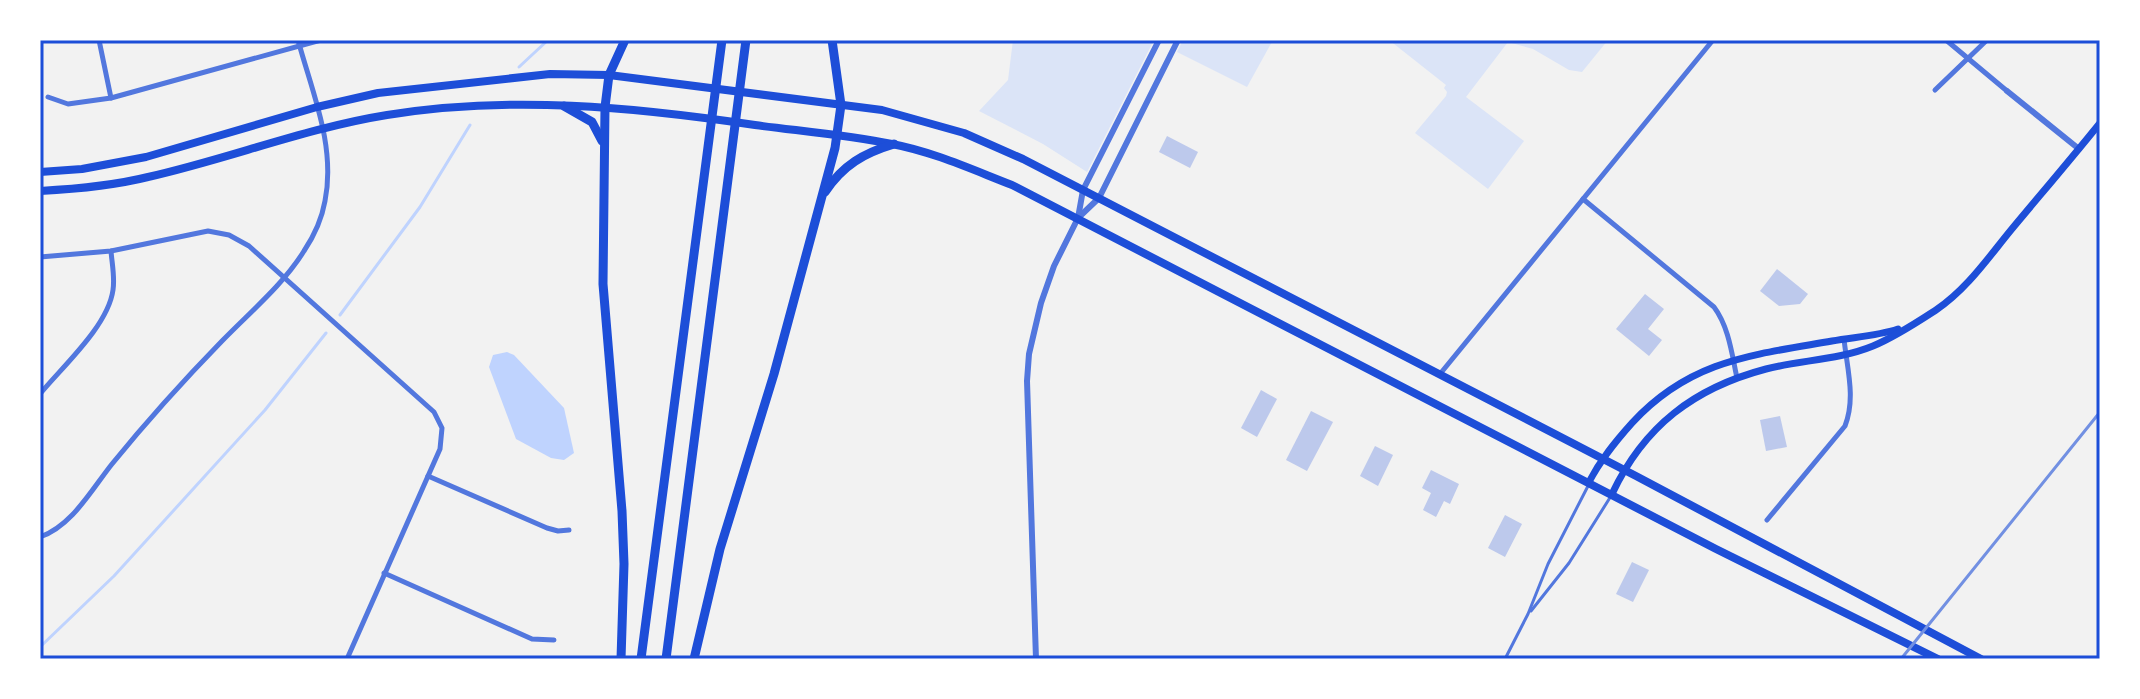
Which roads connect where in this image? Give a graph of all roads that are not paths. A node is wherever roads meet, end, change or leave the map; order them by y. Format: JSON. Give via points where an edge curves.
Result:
{"nodes":[{"id":1,"x":99,"y":40,"type":"edge"},
{"id":2,"x":321,"y":40,"type":"edge"},
{"id":3,"x":625,"y":40,"type":"edge"},
{"id":4,"x":722,"y":40,"type":"edge"},
{"id":5,"x":746,"y":40,"type":"edge"},
{"id":6,"x":832,"y":40,"type":"edge"},
{"id":7,"x":1159,"y":40,"type":"edge"},
{"id":8,"x":1178,"y":40,"type":"edge"},
{"id":9,"x":1713,"y":40,"type":"edge"},
{"id":10,"x":1946,"y":40,"type":"edge"},
{"id":11,"x":1987,"y":40,"type":"edge"},
{"id":12,"x":299,"y":43,"type":"edge"},
{"id":13,"x":1969,"y":59,"type":"junction"},
{"id":14,"x":609,"y":75,"type":"junction"},
{"id":15,"x":1935,"y":90,"type":"dead end"},
{"id":16,"x":2007,"y":91,"type":"joint"},
{"id":17,"x":48,"y":97,"type":"dead end"},
{"id":18,"x":111,"y":98,"type":"junction"},
{"id":19,"x":841,"y":105,"type":"junction"},
{"id":20,"x":564,"y":106,"type":"junction"},
{"id":21,"x":317,"y":107,"type":"junction"},
{"id":22,"x":605,"y":107,"type":"junction"},
{"id":23,"x":2100,"y":123,"type":"edge"},
{"id":24,"x":324,"y":129,"type":"junction"},
{"id":25,"x":837,"y":136,"type":"junction"},
{"id":26,"x":894,"y":144,"type":"junction"},
{"id":27,"x":605,"y":148,"type":"junction"},
{"id":28,"x":2079,"y":149,"type":"junction"},
{"id":29,"x":40,"y":172,"type":"edge"},
{"id":30,"x":1083,"y":190,"type":"junction"},
{"id":31,"x":40,"y":191,"type":"edge"},
{"id":32,"x":1099,"y":198,"type":"junction"},
{"id":33,"x":1583,"y":199,"type":"junction"},
{"id":34,"x":819,"y":202,"type":"junction"},
{"id":35,"x":1078,"y":218,"type":"junction"},
{"id":36,"x":111,"y":251,"type":"junction"},
{"id":37,"x":40,"y":257,"type":"edge"},
{"id":38,"x":284,"y":277,"type":"junction"},
{"id":39,"x":1912,"y":325,"type":"junction"},
{"id":40,"x":1844,"y":339,"type":"junction"},
{"id":41,"x":1846,"y":355,"type":"junction"},
{"id":42,"x":1733,"y":360,"type":"junction"},
{"id":43,"x":1440,"y":375,"type":"junction"},
{"id":44,"x":1737,"y":378,"type":"junction"},
{"id":45,"x":40,"y":394,"type":"edge"},
{"id":46,"x":1602,"y":458,"type":"junction"},
{"id":47,"x":1624,"y":469,"type":"junction"},
{"id":48,"x":428,"y":476,"type":"junction"},
{"id":49,"x":1589,"y":482,"type":"junction"},
{"id":50,"x":1612,"y":494,"type":"junction"},
{"id":51,"x":1767,"y":520,"type":"dead end"},
{"id":52,"x":569,"y":530,"type":"dead end"},
{"id":53,"x":40,"y":537,"type":"edge"},
{"id":54,"x":384,"y":573,"type":"junction"},
{"id":55,"x":1528,"y":614,"type":"junction"},
{"id":56,"x":554,"y":640,"type":"dead end"},
{"id":57,"x":1937,"y":658,"type":"edge"},
{"id":58,"x":347,"y":659,"type":"edge"},
{"id":59,"x":621,"y":659,"type":"edge"},
{"id":60,"x":641,"y":659,"type":"edge"},
{"id":61,"x":666,"y":659,"type":"edge"},
{"id":62,"x":694,"y":659,"type":"edge"},
{"id":63,"x":1036,"y":659,"type":"edge"},
{"id":64,"x":1505,"y":659,"type":"edge"},
{"id":65,"x":1981,"y":659,"type":"edge"}],
"edges":[{"from":1,"to":18,"type":"street"},
{"from":2,"to":12,"type":"street"},
{"from":3,"to":14,"type":"highway"},
{"from":4,"to":60,"type":"highway"},
{"from":5,"to":61,"type":"highway"},
{"from":6,"to":19,"type":"highway"},
{"from":7,"to":30,"type":"street"},
{"from":8,"to":32,"type":"street"},
{"from":9,"to":33,"type":"street"},
{"from":10,"to":13,"type":"street"},
{"from":11,"to":13,"type":"street"},
{"from":12,"to":18,"type":"street"},
{"from":12,"to":21,"type":"street"},
{"from":13,"to":15,"type":"street"},
{"from":13,"to":16,"type":"street"},
{"from":14,"to":19,"type":"main road"},
{"from":14,"to":21,"type":"main road","via":[[480,80]]},
{"from":14,"to":22,"type":"highway"},
{"from":16,"to":28,"type":"street"},
{"from":17,"to":18,"type":"street","via":[[68,104]]},
{"from":19,"to":25,"type":"highway"},
{"from":19,"to":30,"type":"main road","via":[[904,115],[964,133]]},
{"from":20,"to":22,"type":"main road"},
{"from":20,"to":24,"type":"main road","via":[[451,108]]},
{"from":20,"to":27,"type":"highway","via":[[592,122]]},
{"from":21,"to":24,"type":"street"},
{"from":21,"to":29,"type":"main road","via":[[146,157]]},
{"from":22,"to":25,"type":"main road"},
{"from":22,"to":27,"type":"highway"},
{"from":23,"to":28,"type":"main road"},
{"from":24,"to":31,"type":"main road","via":[[150,177]]},
{"from":24,"to":38,"type":"street","via":[[326,200],[304,252]]},
{"from":25,"to":26,"type":"main road"},
{"from":25,"to":34,"type":"highway"},
{"from":26,"to":34,"type":"highway","via":[[850,162]]},
{"from":26,"to":35,"type":"main road","via":[[948,159]]},
{"from":27,"to":59,"type":"highway","via":[[603,284],[624,564]]},
{"from":28,"to":39,"type":"main road","via":[[1967,283]]},
{"from":30,"to":32,"type":"main road"},
{"from":30,"to":35,"type":"street"},
{"from":32,"to":35,"type":"street"},
{"from":32,"to":43,"type":"main road"},
{"from":33,"to":42,"type":"street","via":[[1714,307]]},
{"from":33,"to":43,"type":"street"},
{"from":34,"to":62,"type":"highway"},
{"from":35,"to":49,"type":"main road"},
{"from":35,"to":63,"type":"street","via":[[1047,285],[1028,364]]},
{"from":36,"to":37,"type":"street"},
{"from":36,"to":38,"type":"street","via":[[215,231],[243,242]]},
{"from":36,"to":45,"type":"street","via":[[108,311]]},
{"from":38,"to":48,"type":"street","via":[[434,412],[442,439]]},
{"from":38,"to":53,"type":"street","via":[[169,395],[70,517]]},
{"from":39,"to":40,"type":"main road"},
{"from":39,"to":41,"type":"main road"},
{"from":40,"to":41,"type":"street"},
{"from":40,"to":42,"type":"main road"},
{"from":41,"to":44,"type":"main road"},
{"from":41,"to":51,"type":"street","via":[[1851,399],[1845,426]]},
{"from":42,"to":44,"type":"street"},
{"from":42,"to":46,"type":"main road","via":[[1686,378],[1661,395]]},
{"from":43,"to":46,"type":"main road"},
{"from":44,"to":47,"type":"main road","via":[[1696,396],[1670,416]]},
{"from":46,"to":47,"type":"main road"},
{"from":46,"to":49,"type":"main road"},
{"from":47,"to":50,"type":"main road"},
{"from":47,"to":65,"type":"main road"},
{"from":48,"to":52,"type":"street","via":[[547,528]]},
{"from":48,"to":54,"type":"street"},
{"from":49,"to":50,"type":"main road"},
{"from":49,"to":55,"type":"lane"},
{"from":50,"to":55,"type":"lane","via":[[1570,562]]},
{"from":50,"to":57,"type":"main road"},
{"from":54,"to":56,"type":"street","via":[[532,639]]},
{"from":54,"to":58,"type":"street"},
{"from":55,"to":64,"type":"lane"}]}
